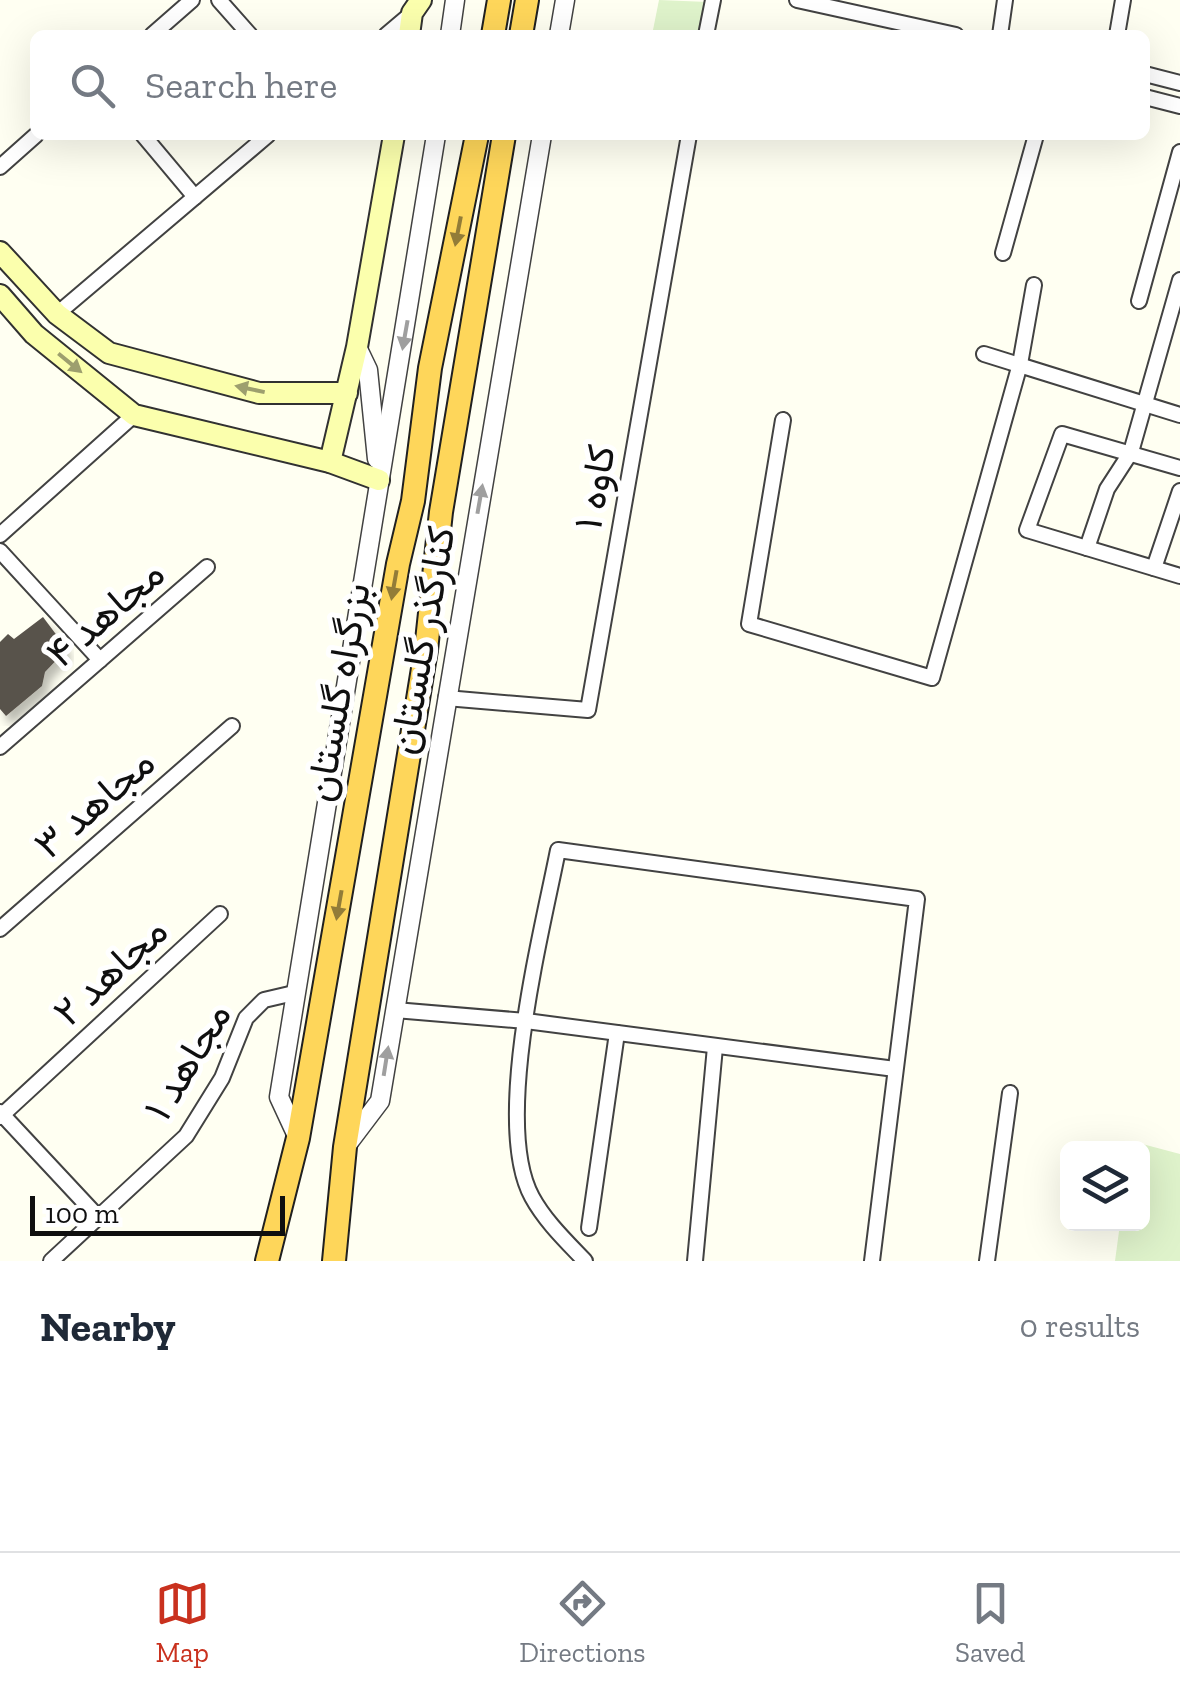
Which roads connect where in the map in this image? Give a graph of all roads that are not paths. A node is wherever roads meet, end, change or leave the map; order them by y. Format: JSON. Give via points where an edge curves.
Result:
{"nodes":[{"id":1,"x":192,"y":0,"type":"edge"},
{"id":2,"x":219,"y":0,"type":"edge"},
{"id":3,"x":455,"y":0,"type":"edge"},
{"id":4,"x":499,"y":0,"type":"edge"},
{"id":5,"x":527,"y":0,"type":"edge"},
{"id":6,"x":565,"y":0,"type":"edge"},
{"id":7,"x":712,"y":0,"type":"edge"},
{"id":8,"x":797,"y":0,"type":"edge"},
{"id":9,"x":1006,"y":0,"type":"edge"},
{"id":10,"x":1123,"y":0,"type":"edge"},
{"id":11,"x":416,"y":6,"type":"edge"},
{"id":12,"x":158,"y":30,"type":"edge"},
{"id":13,"x":246,"y":30,"type":"edge"},
{"id":14,"x":391,"y":30,"type":"edge"},
{"id":15,"x":451,"y":30,"type":"edge"},
{"id":16,"x":494,"y":30,"type":"edge"},
{"id":17,"x":522,"y":30,"type":"edge"},
{"id":18,"x":560,"y":30,"type":"edge"},
{"id":19,"x":707,"y":30,"type":"edge"},
{"id":20,"x":933,"y":30,"type":"edge"},
{"id":21,"x":1001,"y":30,"type":"edge"},
{"id":22,"x":1119,"y":30,"type":"edge"},
{"id":23,"x":1150,"y":75,"type":"edge"},
{"id":24,"x":1180,"y":83,"type":"edge"},
{"id":25,"x":1150,"y":97,"type":"edge"},
{"id":26,"x":1180,"y":106,"type":"edge"},
{"id":27,"x":30,"y":140,"type":"edge"},
{"id":28,"x":147,"y":140,"type":"edge"},
{"id":29,"x":262,"y":140,"type":"edge"},
{"id":30,"x":393,"y":140,"type":"edge"},
{"id":31,"x":435,"y":140,"type":"edge"},
{"id":32,"x":476,"y":140,"type":"edge"},
{"id":33,"x":503,"y":140,"type":"edge"},
{"id":34,"x":541,"y":140,"type":"edge"},
{"id":35,"x":688,"y":140,"type":"edge"},
{"id":36,"x":1035,"y":140,"type":"edge"},
{"id":37,"x":1180,"y":152,"type":"edge"},
{"id":38,"x":0,"y":166,"type":"edge"},
{"id":39,"x":195,"y":197,"type":"junction"},
{"id":40,"x":0,"y":252,"type":"edge"},
{"id":41,"x":1003,"y":253,"type":"dead end"},
{"id":42,"x":1180,"y":280,"type":"edge"},
{"id":43,"x":1034,"y":285,"type":"dead end"},
{"id":44,"x":1139,"y":301,"type":"dead end"},
{"id":45,"x":4,"y":308,"type":"edge"},
{"id":46,"x":57,"y":314,"type":"junction"},
{"id":47,"x":34,"y":334,"type":"junction"},
{"id":48,"x":357,"y":347,"type":"junction"},
{"id":49,"x":984,"y":354,"type":"dead end"},
{"id":50,"x":1020,"y":364,"type":"junction"},
{"id":51,"x":347,"y":393,"type":"junction"},
{"id":52,"x":1145,"y":404,"type":"junction"},
{"id":53,"x":134,"y":415,"type":"junction"},
{"id":54,"x":1180,"y":415,"type":"edge"},
{"id":55,"x":783,"y":420,"type":"dead end"},
{"id":56,"x":1131,"y":452,"type":"junction"},
{"id":57,"x":330,"y":462,"type":"junction"},
{"id":58,"x":1180,"y":468,"type":"edge"},
{"id":59,"x":379,"y":480,"type":"junction"},
{"id":60,"x":1180,"y":492,"type":"edge"},
{"id":61,"x":0,"y":535,"type":"edge"},
{"id":62,"x":1087,"y":548,"type":"junction"},
{"id":63,"x":0,"y":551,"type":"edge"},
{"id":64,"x":207,"y":567,"type":"dead end"},
{"id":65,"x":1154,"y":568,"type":"junction"},
{"id":66,"x":1180,"y":576,"type":"edge"},
{"id":67,"x":100,"y":660,"type":"junction"},
{"id":68,"x":376,"y":691,"type":"junction"},
{"id":69,"x":418,"y":697,"type":"junction"},
{"id":70,"x":446,"y":698,"type":"junction"},
{"id":71,"x":232,"y":726,"type":"dead end"},
{"id":72,"x":369,"y":730,"type":"junction"},
{"id":73,"x":412,"y":732,"type":"junction"},
{"id":74,"x":0,"y":747,"type":"edge"},
{"id":75,"x":220,"y":914,"type":"dead end"},
{"id":76,"x":2,"y":923,"type":"edge"},
{"id":77,"x":294,"y":993,"type":"junction"},
{"id":78,"x":395,"y":1010,"type":"junction"},
{"id":79,"x":526,"y":1021,"type":"junction"},
{"id":80,"x":617,"y":1033,"type":"junction"},
{"id":81,"x":715,"y":1047,"type":"junction"},
{"id":82,"x":895,"y":1069,"type":"junction"},
{"id":83,"x":1010,"y":1093,"type":"dead end"},
{"id":84,"x":1,"y":1114,"type":"edge"},
{"id":85,"x":298,"y":1138,"type":"junction"},
{"id":86,"x":346,"y":1147,"type":"junction"},
{"id":87,"x":98,"y":1217,"type":"junction"},
{"id":88,"x":589,"y":1228,"type":"dead end"},
{"id":89,"x":50,"y":1261,"type":"edge"},
{"id":90,"x":268,"y":1261,"type":"edge"},
{"id":91,"x":334,"y":1261,"type":"edge"},
{"id":92,"x":586,"y":1261,"type":"edge"},
{"id":93,"x":695,"y":1261,"type":"edge"},
{"id":94,"x":872,"y":1261,"type":"edge"},
{"id":95,"x":987,"y":1261,"type":"edge"}],
"edges":[{"from":1,"to":12,"type":"street"},
{"from":2,"to":13,"type":"street"},
{"from":3,"to":15,"type":"street"},
{"from":4,"to":16,"type":"highway"},
{"from":5,"to":17,"type":"highway"},
{"from":6,"to":18,"type":"street"},
{"from":7,"to":19,"type":"street"},
{"from":8,"to":20,"type":"street"},
{"from":9,"to":21,"type":"street"},
{"from":10,"to":22,"type":"street"},
{"from":11,"to":14,"type":"street"},
{"from":23,"to":24,"type":"street"},
{"from":25,"to":26,"type":"street"},
{"from":27,"to":38,"type":"street"},
{"from":28,"to":39,"type":"street"},
{"from":29,"to":39,"type":"street"},
{"from":30,"to":48,"type":"main road"},
{"from":31,"to":59,"type":"street","name":"کنارگذر گلستان","one_way":true},
{"from":32,"to":68,"type":"highway","name":"بزرگراه گلستان","one_way":true},
{"from":33,"to":69,"type":"highway","name":"بزرگراه گلستان"},
{"from":70,"to":34,"type":"street","name":"کنارگذر گلستان","one_way":true},
{"from":35,"to":70,"type":"street","name":"کاوه ۱","via":[[588,710]]},
{"from":36,"to":41,"type":"street"},
{"from":37,"to":44,"type":"street"},
{"from":39,"to":46,"type":"street"},
{"from":40,"to":46,"type":"main road"},
{"from":42,"to":52,"type":"street"},
{"from":43,"to":50,"type":"street"},
{"from":45,"to":47,"type":"main road"},
{"from":46,"to":47,"type":"main road"},
{"from":51,"to":46,"type":"main road","one_way":true,"via":[[259,393],[109,353]]},
{"from":47,"to":53,"type":"main road","one_way":true},
{"from":48,"to":51,"type":"main road"},
{"from":48,"to":59,"type":"street","via":[[368,370]]},
{"from":49,"to":50,"type":"street"},
{"from":50,"to":52,"type":"street"},
{"from":50,"to":55,"type":"street","via":[[932,678],[749,624]]},
{"from":51,"to":57,"type":"main road"},
{"from":52,"to":54,"type":"street"},
{"from":52,"to":56,"type":"street"},
{"from":53,"to":57,"type":"main road"},
{"from":53,"to":61,"type":"street"},
{"from":56,"to":58,"type":"street"},
{"from":56,"to":62,"type":"street","via":[[1107,490]]},
{"from":56,"to":62,"type":"street","via":[[1062,434],[1027,530]]},
{"from":57,"to":59,"type":"main road"},
{"from":59,"to":77,"type":"street","name":"کنارگذر گلستان"},
{"from":60,"to":65,"type":"street"},
{"from":62,"to":65,"type":"street"},
{"from":63,"to":67,"type":"street"},
{"from":64,"to":67,"type":"street","name":"مجاهد ۴"},
{"from":65,"to":66,"type":"street"},
{"from":67,"to":74,"type":"street","name":"مجاهد ۴"},
{"from":68,"to":69,"type":"highway","via":[[395,704]]},
{"from":68,"to":72,"type":"highway","name":"بزرگراه گلستان"},
{"from":69,"to":73,"type":"highway","name":"بزرگراه گلستان"},
{"from":70,"to":78,"type":"street","name":"کنارگذر گلستان"},
{"from":71,"to":76,"type":"street","name":"مجاهد ۳"},
{"from":72,"to":73,"type":"highway","via":[[391,718]]},
{"from":72,"to":85,"type":"highway","name":"بزرگراه گلستان","one_way":true},
{"from":73,"to":86,"type":"highway","name":"بزرگراه گلستان"},
{"from":75,"to":84,"type":"street","name":"مجاهد ۲"},
{"from":77,"to":85,"type":"street","name":"کنارگذر گلستان","via":[[279,1097]]},
{"from":77,"to":87,"type":"street","name":"۱ مجاهد","via":[[264,1000],[246,1018],[222,1078],[186,1136]]},
{"from":78,"to":79,"type":"street"},
{"from":86,"to":78,"type":"street","name":"کنارگذر گلستان","one_way":true,"via":[[380,1101]]},
{"from":79,"to":80,"type":"street"},
{"from":79,"to":82,"type":"street","via":[[558,850],[918,898]]},
{"from":79,"to":92,"type":"street","via":[[517,1142],[530,1195]]},
{"from":80,"to":81,"type":"street"},
{"from":80,"to":88,"type":"street"},
{"from":81,"to":82,"type":"street"},
{"from":81,"to":93,"type":"street"},
{"from":82,"to":94,"type":"street"},
{"from":83,"to":95,"type":"street"},
{"from":84,"to":87,"type":"street"},
{"from":85,"to":90,"type":"highway","name":"بزرگراه گلستان"},
{"from":86,"to":91,"type":"highway","name":"بزرگراه گلستان"},
{"from":87,"to":89,"type":"street","name":"۱ مجاهد"}]}
